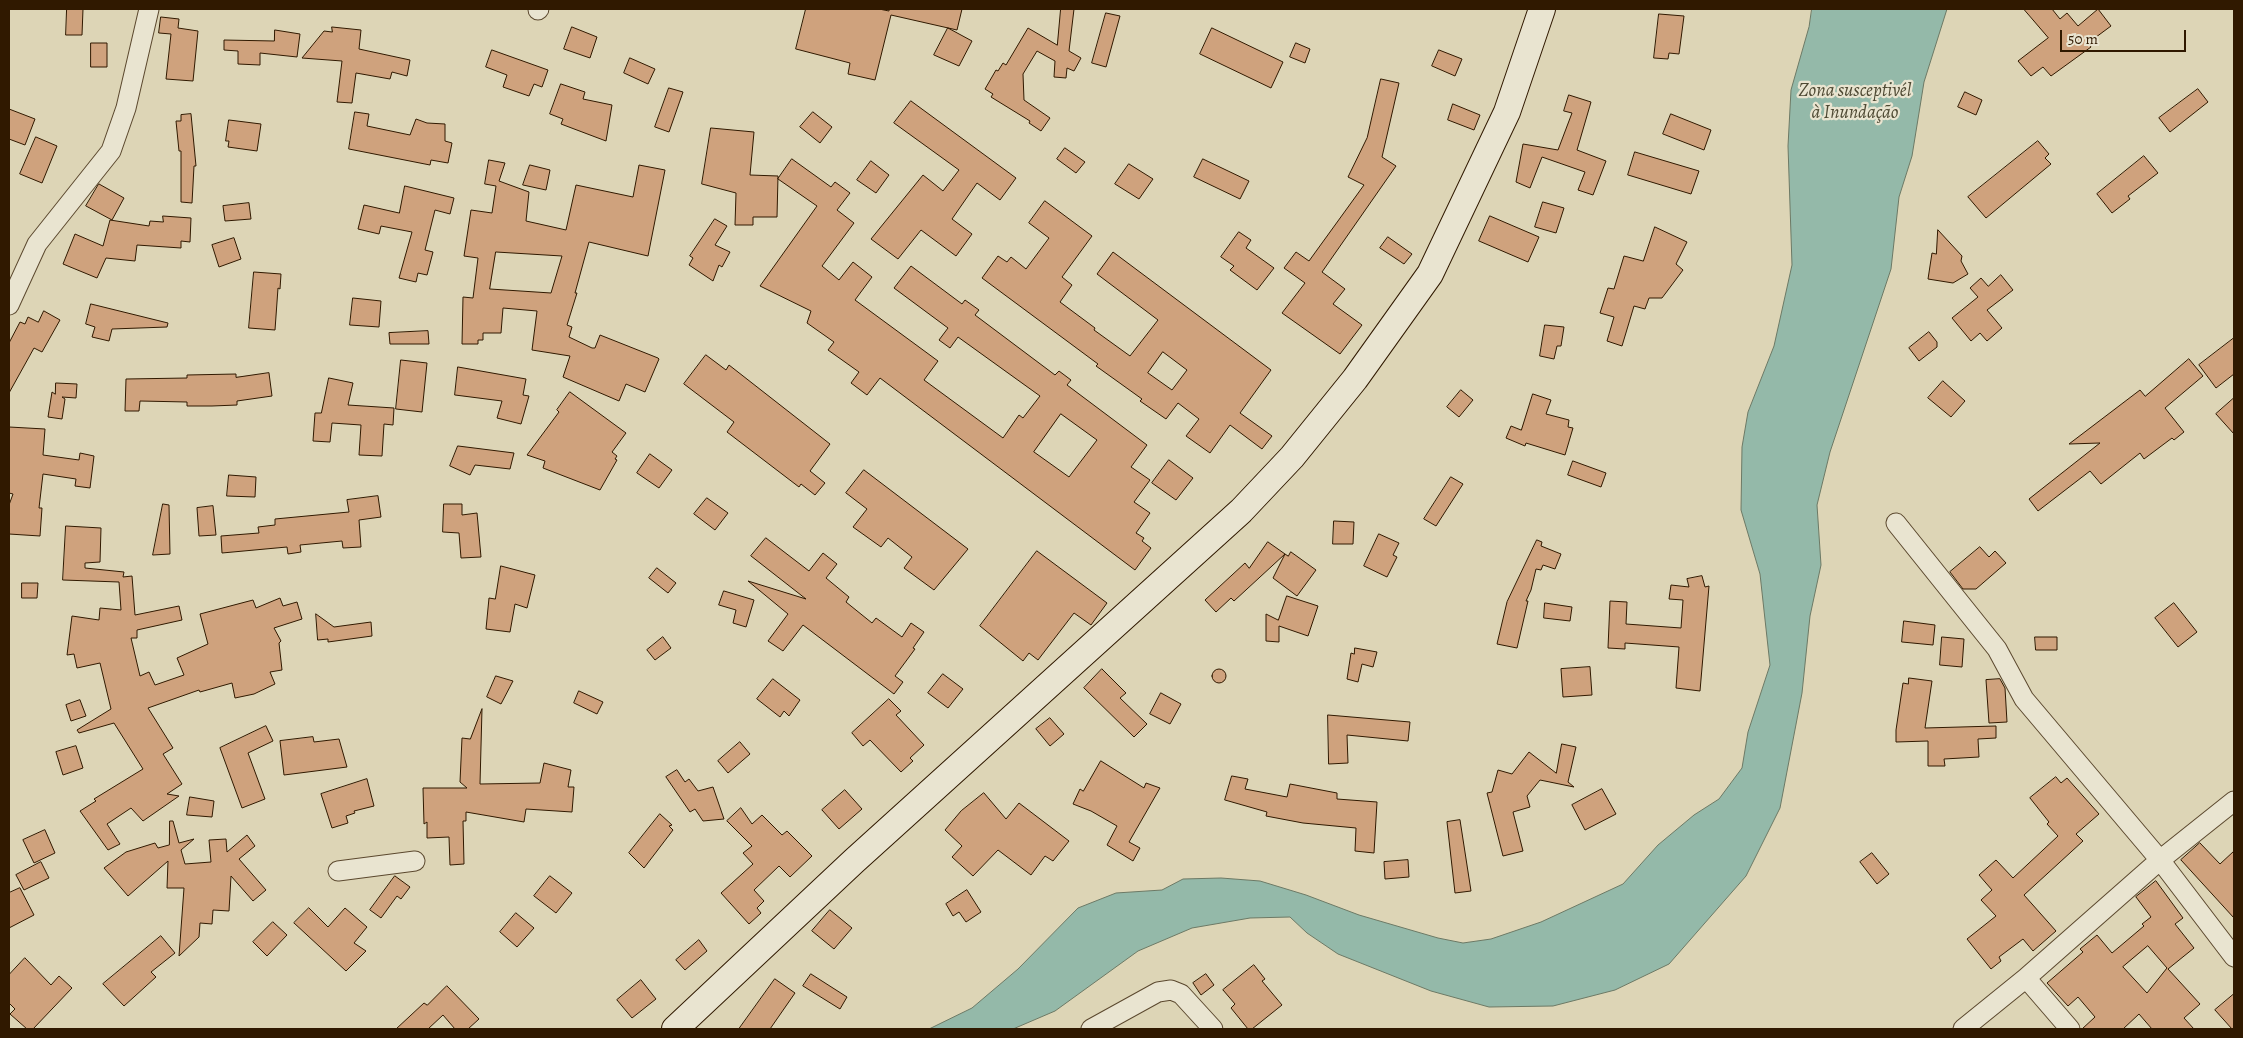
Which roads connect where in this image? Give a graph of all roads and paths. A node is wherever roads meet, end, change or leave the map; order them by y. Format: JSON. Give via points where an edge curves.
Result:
{"nodes":[{"id":1,"x":149,"y":9,"type":"edge"},
{"id":2,"x":1542,"y":9,"type":"edge"},
{"id":3,"x":9,"y":305,"type":"edge"},
{"id":4,"x":1896,"y":523,"type":"dead end"},
{"id":5,"x":2234,"y":802,"type":"edge"},
{"id":6,"x":2160,"y":860,"type":"junction"},
{"id":7,"x":416,"y":861,"type":"dead end"},
{"id":8,"x":338,"y":871,"type":"dead end"},
{"id":9,"x":2234,"y":957,"type":"edge"},
{"id":10,"x":2026,"y":978,"type":"junction"},
{"id":11,"x":675,"y":1029,"type":"edge"},
{"id":12,"x":1092,"y":1029,"type":"edge"},
{"id":13,"x":1214,"y":1029,"type":"edge"},
{"id":14,"x":1963,"y":1029,"type":"edge"},
{"id":15,"x":2070,"y":1029,"type":"edge"}],
"edges":[{"from":1,"to":3,"type":"street","via":[[126,108],[111,151],[37,244]]},
{"from":2,"to":11,"type":"main road","via":[[1507,112],[1430,274],[1292,458],[1234,518]]},
{"from":4,"to":6,"type":"street","via":[[1997,649],[2024,699]]},
{"from":5,"to":6,"type":"street"},
{"from":6,"to":9,"type":"street"},
{"from":6,"to":10,"type":"street"},
{"from":7,"to":8,"type":"street"},
{"from":10,"to":14,"type":"street"},
{"from":10,"to":15,"type":"street"},
{"from":12,"to":13,"type":"street","via":[[1158,992],[1171,990],[1181,994]]}]}
